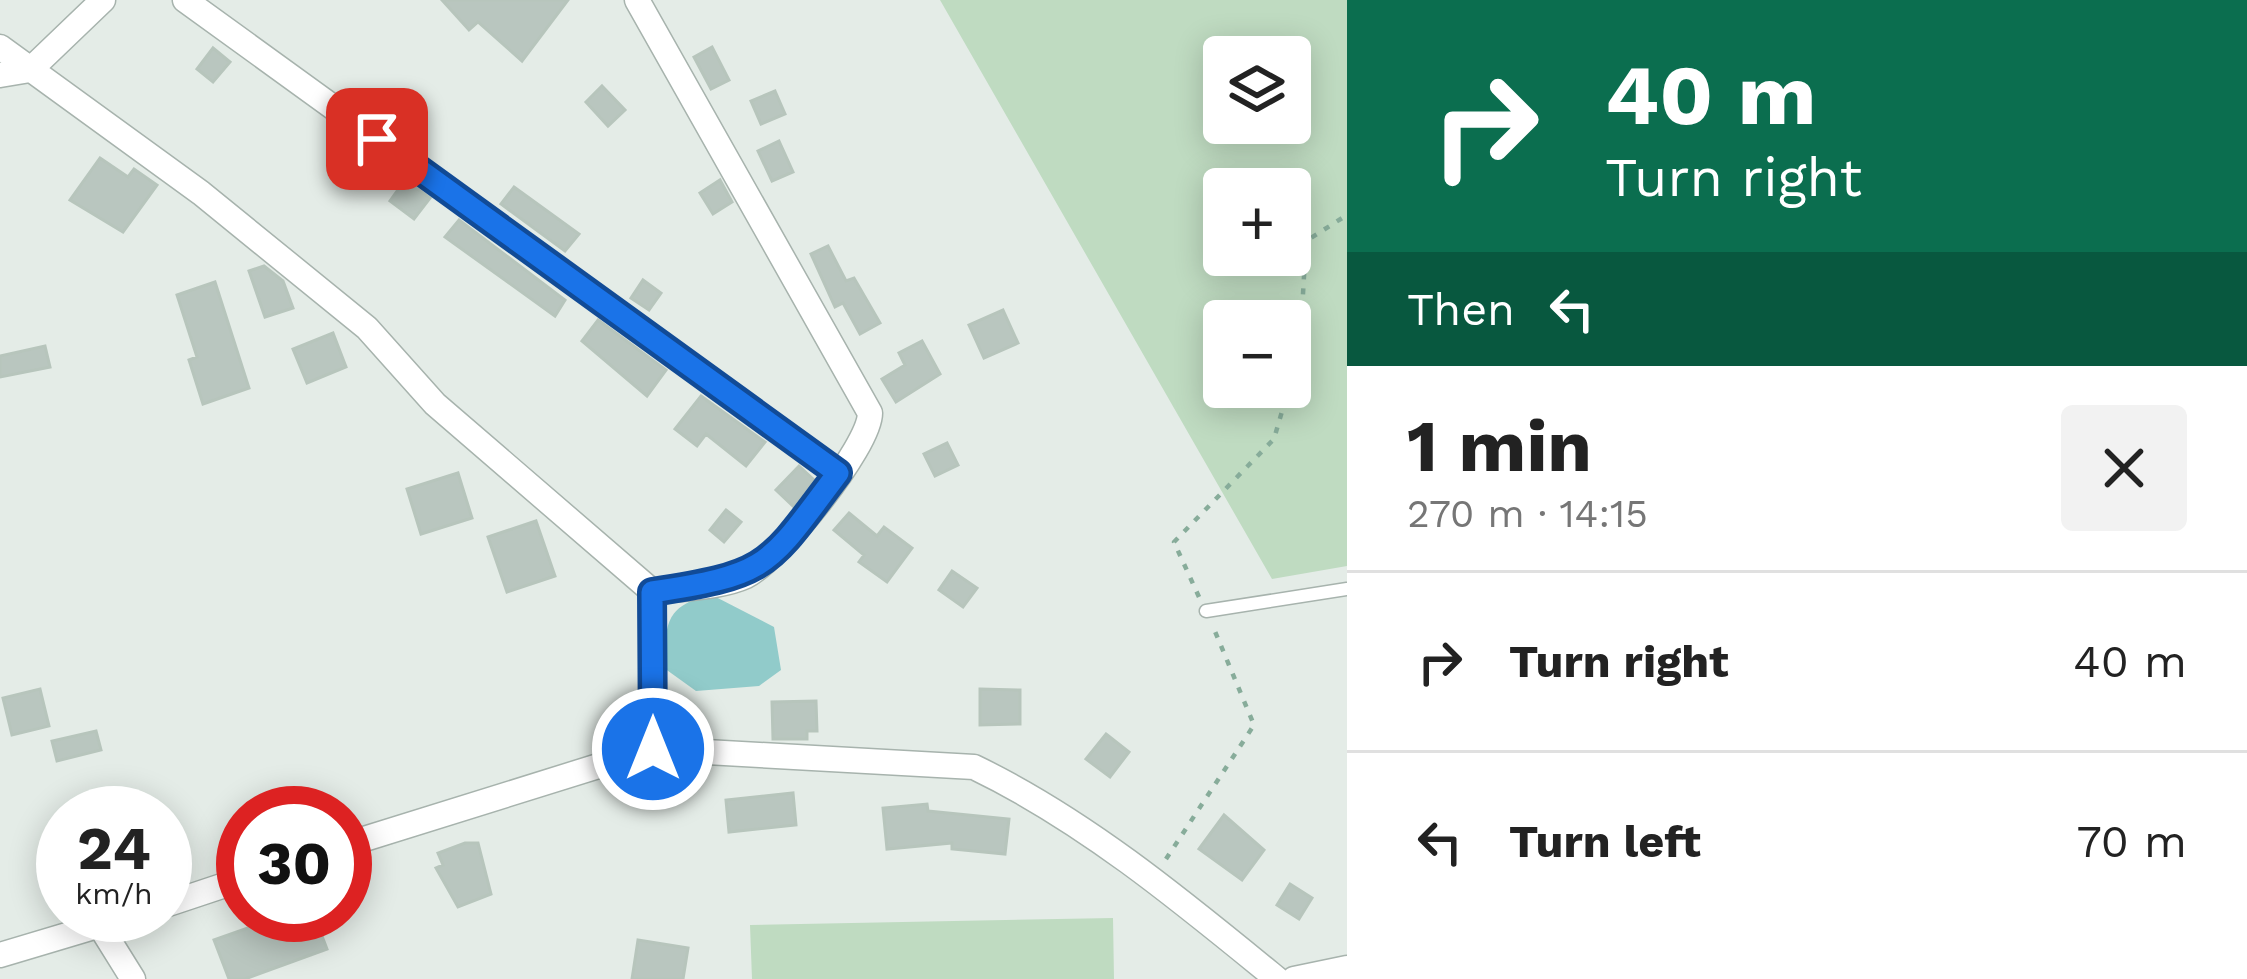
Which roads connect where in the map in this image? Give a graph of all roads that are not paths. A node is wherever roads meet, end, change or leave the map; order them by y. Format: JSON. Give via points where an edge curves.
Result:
{"nodes":[{"id":1,"x":104,"y":0,"type":"edge"},
{"id":2,"x":185,"y":0,"type":"edge"},
{"id":3,"x":637,"y":0,"type":"edge"},
{"id":4,"x":0,"y":47,"type":"edge"},
{"id":5,"x":30,"y":70,"type":"junction"},
{"id":6,"x":0,"y":75,"type":"edge"},
{"id":7,"x":838,"y":473,"type":"junction"},
{"id":8,"x":1347,"y":589,"type":"edge"},
{"id":9,"x":652,"y":592,"type":"junction"},
{"id":10,"x":1206,"y":611,"type":"road end"},
{"id":11,"x":653,"y":749,"type":"junction"},
{"id":12,"x":372,"y":837,"type":"edge"},
{"id":13,"x":45,"y":942,"type":"edge"},
{"id":14,"x":110,"y":942,"type":"edge"},
{"id":15,"x":0,"y":955,"type":"edge"},
{"id":16,"x":1347,"y":968,"type":"edge"},
{"id":17,"x":133,"y":979,"type":"edge"},
{"id":18,"x":1277,"y":979,"type":"edge"},
{"id":19,"x":1294,"y":979,"type":"edge"}],
"edges":[{"from":1,"to":5,"type":"street"},
{"from":2,"to":7,"type":"street"},
{"from":3,"to":7,"type":"street","via":[[870,413],[864,440]]},
{"from":4,"to":5,"type":"street"},
{"from":5,"to":6,"type":"street"},
{"from":5,"to":9,"type":"street","via":[[201,193],[367,328],[435,404]]},
{"from":7,"to":9,"type":"street","via":[[775,555],[745,577]]},
{"from":8,"to":10,"type":"lane"},
{"from":9,"to":11,"type":"street"},
{"from":11,"to":12,"type":"street"},
{"from":11,"to":18,"type":"street","via":[[974,767],[1151,880]]},
{"from":13,"to":15,"type":"street"},
{"from":14,"to":17,"type":"street"},
{"from":16,"to":19,"type":"street"}]}
